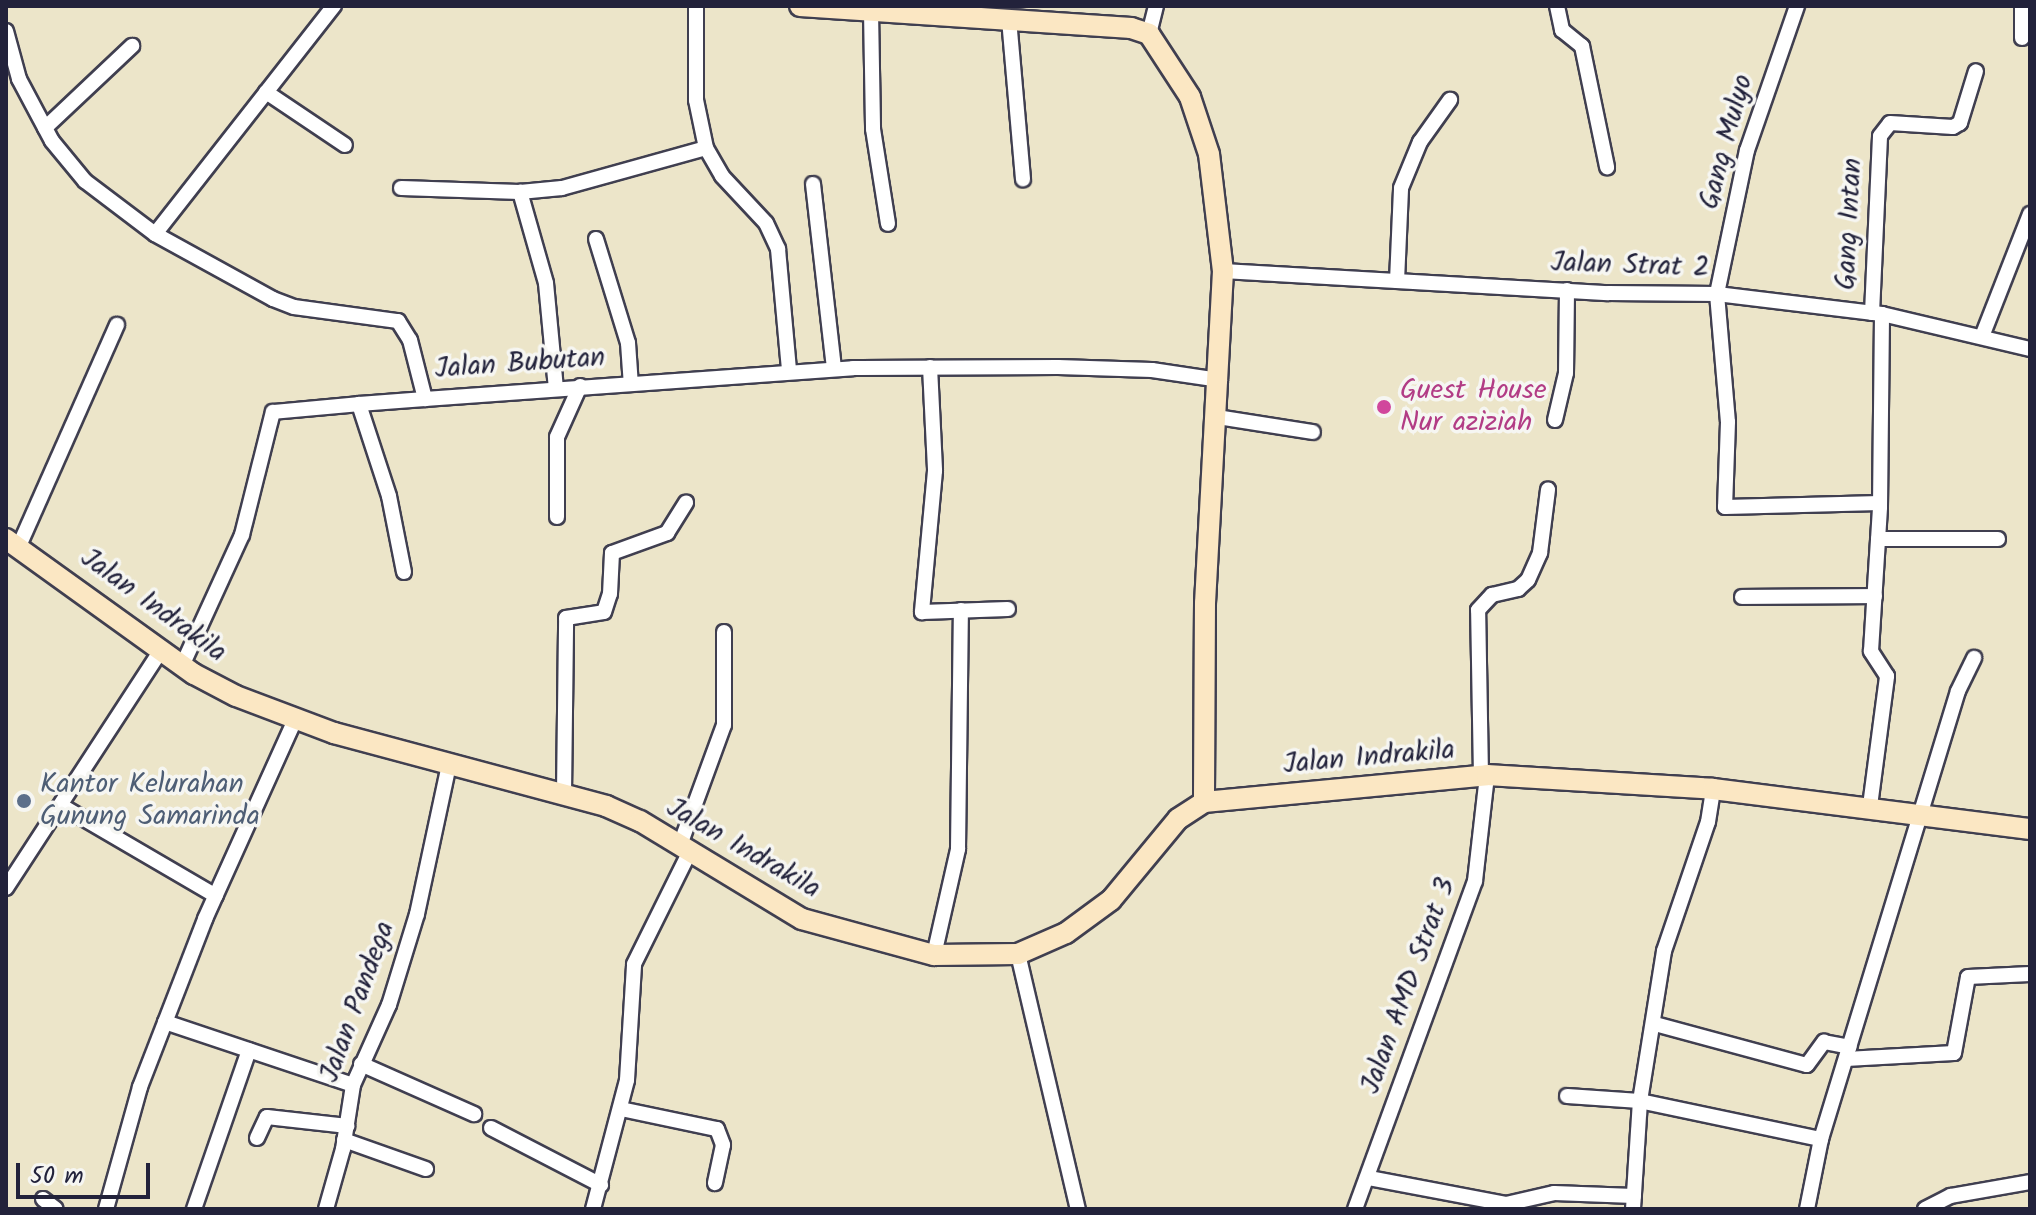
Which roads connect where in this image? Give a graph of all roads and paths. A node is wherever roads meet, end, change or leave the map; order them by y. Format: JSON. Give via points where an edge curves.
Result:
{"nodes":[{"id":1,"x":696,"y":6,"type":"edge"},
{"id":2,"x":800,"y":6,"type":"edge"},
{"id":3,"x":1156,"y":6,"type":"edge"},
{"id":4,"x":1557,"y":6,"type":"edge"},
{"id":5,"x":1797,"y":6,"type":"edge"},
{"id":6,"x":2022,"y":6,"type":"edge"},
{"id":7,"x":326,"y":9,"type":"edge"},
{"id":8,"x":871,"y":11,"type":"junction"},
{"id":9,"x":1009,"y":19,"type":"junction"},
{"id":10,"x":6,"y":31,"type":"edge"},
{"id":11,"x":1149,"y":34,"type":"junction"},
{"id":12,"x":2022,"y":38,"type":"dead end"},
{"id":13,"x":132,"y":46,"type":"dead end"},
{"id":14,"x":1976,"y":71,"type":"dead end"},
{"id":15,"x":266,"y":92,"type":"junction"},
{"id":16,"x":1450,"y":100,"type":"dead end"},
{"id":17,"x":45,"y":128,"type":"junction"},
{"id":18,"x":345,"y":145,"type":"dead end"},
{"id":19,"x":706,"y":148,"type":"junction"},
{"id":20,"x":1607,"y":167,"type":"dead end"},
{"id":21,"x":1023,"y":179,"type":"dead end"},
{"id":22,"x":813,"y":184,"type":"dead end"},
{"id":23,"x":401,"y":188,"type":"dead end"},
{"id":24,"x":520,"y":192,"type":"junction"},
{"id":25,"x":2030,"y":214,"type":"edge"},
{"id":26,"x":888,"y":224,"type":"dead end"},
{"id":27,"x":155,"y":234,"type":"junction"},
{"id":28,"x":596,"y":239,"type":"dead end"},
{"id":29,"x":1223,"y":271,"type":"junction"},
{"id":30,"x":1397,"y":281,"type":"junction"},
{"id":31,"x":1567,"y":290,"type":"junction"},
{"id":32,"x":1717,"y":294,"type":"junction"},
{"id":33,"x":1877,"y":313,"type":"junction"},
{"id":34,"x":117,"y":325,"type":"dead end"},
{"id":35,"x":1983,"y":334,"type":"junction"},
{"id":36,"x":2030,"y":349,"type":"edge"},
{"id":37,"x":930,"y":367,"type":"junction"},
{"id":38,"x":834,"y":369,"type":"junction"},
{"id":39,"x":789,"y":371,"type":"junction"},
{"id":40,"x":1220,"y":380,"type":"junction"},
{"id":41,"x":631,"y":382,"type":"junction"},
{"id":42,"x":580,"y":386,"type":"junction"},
{"id":43,"x":556,"y":389,"type":"junction"},
{"id":44,"x":425,"y":399,"type":"junction"},
{"id":45,"x":359,"y":404,"type":"junction"},
{"id":46,"x":1217,"y":417,"type":"junction"},
{"id":47,"x":1555,"y":420,"type":"dead end"},
{"id":48,"x":1313,"y":432,"type":"dead end"},
{"id":49,"x":1548,"y":490,"type":"dead end"},
{"id":50,"x":686,"y":502,"type":"dead end"},
{"id":51,"x":1880,"y":503,"type":"junction"},
{"id":52,"x":557,"y":517,"type":"dead end"},
{"id":53,"x":1878,"y":539,"type":"junction"},
{"id":54,"x":1998,"y":539,"type":"dead end"},
{"id":55,"x":10,"y":543,"type":"edge"},
{"id":56,"x":404,"y":572,"type":"dead end"},
{"id":57,"x":1875,"y":596,"type":"junction"},
{"id":58,"x":1742,"y":597,"type":"dead end"},
{"id":59,"x":1008,"y":609,"type":"dead end"},
{"id":60,"x":961,"y":610,"type":"junction"},
{"id":61,"x":724,"y":632,"type":"dead end"},
{"id":62,"x":161,"y":650,"type":"junction"},
{"id":63,"x":1974,"y":658,"type":"dead end"},
{"id":64,"x":182,"y":666,"type":"junction"},
{"id":65,"x":295,"y":720,"type":"junction"},
{"id":66,"x":449,"y":765,"type":"junction"},
{"id":67,"x":1484,"y":775,"type":"junction"},
{"id":68,"x":1713,"y":789,"type":"junction"},
{"id":69,"x":564,"y":793,"type":"junction"},
{"id":70,"x":1204,"y":802,"type":"junction"},
{"id":71,"x":62,"y":806,"type":"junction"},
{"id":72,"x":1870,"y":806,"type":"junction"},
{"id":73,"x":1920,"y":812,"type":"junction"},
{"id":74,"x":2030,"y":829,"type":"edge"},
{"id":75,"x":685,"y":848,"type":"junction"},
{"id":76,"x":6,"y":888,"type":"edge"},
{"id":77,"x":216,"y":896,"type":"junction"},
{"id":78,"x":1018,"y":954,"type":"junction"},
{"id":79,"x":934,"y":955,"type":"junction"},
{"id":80,"x":2030,"y":974,"type":"edge"},
{"id":81,"x":165,"y":1022,"type":"junction"},
{"id":82,"x":1655,"y":1024,"type":"junction"},
{"id":83,"x":249,"y":1050,"type":"junction"},
{"id":84,"x":1848,"y":1053,"type":"junction"},
{"id":85,"x":361,"y":1064,"type":"junction"},
{"id":86,"x":353,"y":1085,"type":"junction"},
{"id":87,"x":1567,"y":1096,"type":"dead end"},
{"id":88,"x":1640,"y":1101,"type":"junction"},
{"id":89,"x":621,"y":1109,"type":"junction"},
{"id":90,"x":474,"y":1114,"type":"dead end"},
{"id":91,"x":491,"y":1128,"type":"dead end"},
{"id":92,"x":346,"y":1133,"type":"junction"},
{"id":93,"x":257,"y":1138,"type":"dead end"},
{"id":94,"x":1821,"y":1139,"type":"junction"},
{"id":95,"x":426,"y":1169,"type":"dead end"},
{"id":96,"x":1369,"y":1178,"type":"junction"},
{"id":97,"x":2030,"y":1182,"type":"edge"},
{"id":98,"x":715,"y":1183,"type":"dead end"},
{"id":99,"x":601,"y":1185,"type":"junction"},
{"id":100,"x":43,"y":1199,"type":"dead end"},
{"id":101,"x":1633,"y":1203,"type":"edge"},
{"id":102,"x":1077,"y":1206,"type":"edge"},
{"id":103,"x":332,"y":1207,"type":"edge"},
{"id":104,"x":56,"y":1209,"type":"edge"},
{"id":105,"x":106,"y":1209,"type":"edge"},
{"id":106,"x":194,"y":1209,"type":"edge"},
{"id":107,"x":593,"y":1209,"type":"edge"},
{"id":108,"x":1062,"y":1209,"type":"edge"},
{"id":109,"x":1355,"y":1209,"type":"edge"},
{"id":110,"x":1807,"y":1209,"type":"edge"},
{"id":111,"x":1925,"y":1209,"type":"edge"}],
"edges":[{"from":1,"to":19,"type":"street","via":[[696,100]]},
{"from":2,"to":8,"type":"street"},
{"from":3,"to":11,"type":"street"},
{"from":4,"to":20,"type":"street","via":[[1562,30],[1582,46]]},
{"from":5,"to":32,"type":"street","name":"Gang Mulyo","via":[[1747,150]]},
{"from":6,"to":12,"type":"street"},
{"from":7,"to":15,"type":"street"},
{"from":8,"to":9,"type":"street"},
{"from":8,"to":26,"type":"street","via":[[873,129]]},
{"from":9,"to":11,"type":"street","via":[[1131,28]]},
{"from":9,"to":21,"type":"street"},
{"from":10,"to":17,"type":"street","name":"Jalan Bubutan","via":[[19,79]]},
{"from":11,"to":29,"type":"street","via":[[1190,97],[1209,154]]},
{"from":13,"to":17,"type":"street"},
{"from":14,"to":33,"type":"street","name":"Gang Intan","via":[[1960,123],[1890,123],[1880,136]]},
{"from":15,"to":18,"type":"street"},
{"from":15,"to":27,"type":"street"},
{"from":16,"to":30,"type":"street","via":[[1420,142],[1401,188]]},
{"from":17,"to":27,"type":"street","name":"Jalan Bubutan","via":[[85,181]]},
{"from":19,"to":24,"type":"street","via":[[562,188]]},
{"from":19,"to":39,"type":"street","via":[[722,176],[766,223],[778,249]]},
{"from":22,"to":38,"type":"street"},
{"from":23,"to":24,"type":"street"},
{"from":24,"to":43,"type":"street","via":[[546,283]]},
{"from":25,"to":35,"type":"street"},
{"from":27,"to":44,"type":"street","name":"Jalan Bubutan","via":[[294,307],[398,321],[410,340]]},
{"from":28,"to":41,"type":"street","via":[[628,343]]},
{"from":29,"to":30,"type":"street","name":"Jalan Strat 2"},
{"from":29,"to":40,"type":"street"},
{"from":30,"to":31,"type":"street","name":"Jalan Strat 2"},
{"from":31,"to":32,"type":"street","name":"Jalan Strat 2"},
{"from":31,"to":47,"type":"street","via":[[1566,373]]},
{"from":32,"to":33,"type":"street","name":"Jalan Strat 2"},
{"from":32,"to":51,"type":"street","name":"Gang Mulyo","via":[[1728,422],[1726,508]]},
{"from":33,"to":35,"type":"street","name":"Jalan Strat 2"},
{"from":33,"to":51,"type":"street"},
{"from":34,"to":55,"type":"street"},
{"from":35,"to":36,"type":"street","name":"Jalan Strat 2"},
{"from":37,"to":38,"type":"street","name":"Jalan Bubutan"},
{"from":37,"to":40,"type":"street","name":"Jalan Bubutan","via":[[1152,370]]},
{"from":37,"to":60,"type":"street","via":[[935,471],[922,612]]},
{"from":38,"to":39,"type":"street","name":"Jalan Bubutan"},
{"from":39,"to":41,"type":"street","name":"Jalan Bubutan"},
{"from":40,"to":46,"type":"street"},
{"from":41,"to":42,"type":"street","name":"Jalan Bubutan"},
{"from":42,"to":43,"type":"street","name":"Jalan Bubutan"},
{"from":42,"to":52,"type":"street","via":[[557,437]]},
{"from":43,"to":44,"type":"street","name":"Jalan Bubutan"},
{"from":44,"to":45,"type":"street"},
{"from":45,"to":56,"type":"street","via":[[389,496]]},
{"from":45,"to":64,"type":"street","via":[[273,412],[242,535]]},
{"from":46,"to":48,"type":"street"},
{"from":46,"to":70,"type":"street","via":[[1205,603]]},
{"from":49,"to":67,"type":"street","name":"Jalan AMD Strat 3","via":[[1540,553],[1528,580],[1518,589],[1492,595],[1478,610]]},
{"from":50,"to":69,"type":"street","via":[[667,533],[612,553],[604,612],[566,618]]},
{"from":51,"to":53,"type":"street"},
{"from":53,"to":54,"type":"street"},
{"from":53,"to":57,"type":"street"},
{"from":55,"to":62,"type":"street","name":"Jalan Indrakila"},
{"from":57,"to":58,"type":"street"},
{"from":57,"to":72,"type":"street","via":[[1871,651],[1887,676]]},
{"from":59,"to":60,"type":"street"},
{"from":60,"to":79,"type":"street","via":[[958,849]]},
{"from":61,"to":75,"type":"street","via":[[724,725]]},
{"from":62,"to":64,"type":"street","name":"Jalan Indrakila"},
{"from":62,"to":71,"type":"street"},
{"from":63,"to":73,"type":"street","via":[[1958,691]]},
{"from":64,"to":65,"type":"street","name":"Jalan Indrakila"},
{"from":65,"to":66,"type":"street","name":"Jalan Indrakila"},
{"from":65,"to":77,"type":"street"},
{"from":66,"to":69,"type":"street","name":"Jalan Indrakila"},
{"from":66,"to":85,"type":"street","name":"Jalan Pandega","via":[[417,914],[389,1005]]},
{"from":67,"to":68,"type":"street","name":"Jalan Indrakila"},
{"from":67,"to":70,"type":"street","name":"Jalan Indrakila"},
{"from":67,"to":96,"type":"street","name":"Jalan AMD Strat 3","via":[[1475,881],[1416,1032]]},
{"from":68,"to":72,"type":"street","name":"Jalan Indrakila"},
{"from":68,"to":82,"type":"street","via":[[1708,822],[1664,951]]},
{"from":69,"to":75,"type":"street","name":"Jalan Indrakila","via":[[640,821]]},
{"from":70,"to":78,"type":"street","name":"Jalan Indrakila","via":[[1178,819],[1131,878],[1088,920]]},
{"from":71,"to":76,"type":"street"},
{"from":71,"to":77,"type":"street"},
{"from":72,"to":73,"type":"street","name":"Jalan Indrakila"},
{"from":73,"to":74,"type":"street","name":"Jalan Indrakila"},
{"from":73,"to":84,"type":"street"},
{"from":75,"to":79,"type":"street","name":"Jalan Indrakila","via":[[802,919]]},
{"from":75,"to":89,"type":"street","via":[[634,964]]},
{"from":77,"to":81,"type":"street"},
{"from":78,"to":79,"type":"street","name":"Jalan Indrakila"},
{"from":78,"to":102,"type":"street"},
{"from":80,"to":84,"type":"street","via":[[1968,977],[1954,1053]]},
{"from":81,"to":83,"type":"street"},
{"from":81,"to":105,"type":"street","via":[[140,1087]]},
{"from":82,"to":84,"type":"street","via":[[1807,1065],[1824,1042]]},
{"from":82,"to":88,"type":"street"},
{"from":83,"to":86,"type":"street"},
{"from":83,"to":106,"type":"street"},
{"from":84,"to":94,"type":"street"},
{"from":85,"to":86,"type":"street","name":"Jalan Pandega"},
{"from":85,"to":90,"type":"street"},
{"from":86,"to":92,"type":"street","name":"Jalan Pandega"},
{"from":87,"to":88,"type":"street"},
{"from":88,"to":94,"type":"street"},
{"from":88,"to":101,"type":"street"},
{"from":89,"to":98,"type":"street","via":[[717,1129],[723,1145]]},
{"from":89,"to":99,"type":"street"},
{"from":91,"to":99,"type":"street"},
{"from":92,"to":93,"type":"street","via":[[267,1117]]},
{"from":92,"to":95,"type":"street"},
{"from":92,"to":103,"type":"street","name":"Jalan Pandega"},
{"from":94,"to":110,"type":"street"},
{"from":96,"to":101,"type":"street","via":[[1506,1204],[1554,1193]]},
{"from":96,"to":109,"type":"street","name":"Jalan AMD Strat 3"},
{"from":97,"to":111,"type":"street","via":[[1951,1196]]},
{"from":99,"to":107,"type":"street"},
{"from":100,"to":104,"type":"street"},
{"from":102,"to":108,"type":"street"}]}
